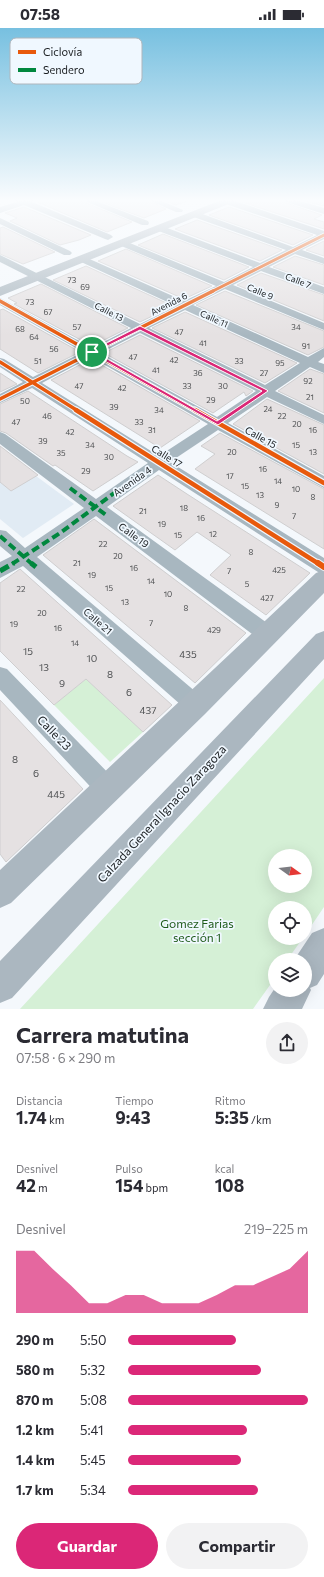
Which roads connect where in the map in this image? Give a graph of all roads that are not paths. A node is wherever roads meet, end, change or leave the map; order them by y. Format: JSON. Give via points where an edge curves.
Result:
{"nodes":[{"id":1,"x":50,"y":245,"type":"edge"},
{"id":2,"x":88,"y":245,"type":"edge"},
{"id":3,"x":118,"y":245,"type":"edge"},
{"id":4,"x":126,"y":245,"type":"edge"},
{"id":5,"x":202,"y":245,"type":"edge"},
{"id":6,"x":280,"y":245,"type":"edge"},
{"id":7,"x":304,"y":245,"type":"edge"},
{"id":8,"x":294,"y":250,"type":"junction"},
{"id":9,"x":67,"y":253,"type":"junction"},
{"id":10,"x":0,"y":258,"type":"edge"},
{"id":11,"x":51,"y":259,"type":"dead end"},
{"id":12,"x":82,"y":259,"type":"junction"},
{"id":13,"x":324,"y":261,"type":"edge"},
{"id":14,"x":260,"y":267,"type":"junction"},
{"id":15,"x":24,"y":270,"type":"junction"},
{"id":16,"x":38,"y":270,"type":"junction"},
{"id":17,"x":12,"y":275,"type":"dead end"},
{"id":18,"x":224,"y":285,"type":"junction"},
{"id":19,"x":324,"y":291,"type":"edge"},
{"id":20,"x":0,"y":292,"type":"edge"},
{"id":21,"x":0,"y":301,"type":"edge"},
{"id":22,"x":184,"y":306,"type":"junction"},
{"id":23,"x":324,"y":327,"type":"edge"},
{"id":24,"x":140,"y":328,"type":"junction"},
{"id":25,"x":92,"y":352,"type":"junction"},
{"id":26,"x":324,"y":352,"type":"edge"},
{"id":27,"x":0,"y":362,"type":"edge"},
{"id":28,"x":308,"y":362,"type":"junction"},
{"id":29,"x":324,"y":369,"type":"edge"},
{"id":30,"x":33,"y":382,"type":"junction"},
{"id":31,"x":266,"y":391,"type":"junction"},
{"id":32,"x":0,"y":399,"type":"edge"},
{"id":33,"x":324,"y":420,"type":"edge"},
{"id":34,"x":218,"y":423,"type":"junction"},
{"id":35,"x":0,"y":437,"type":"edge"},
{"id":36,"x":159,"y":462,"type":"junction"},
{"id":37,"x":324,"y":483,"type":"edge"},
{"id":38,"x":101,"y":511,"type":"junction"},
{"id":39,"x":0,"y":536,"type":"edge"},
{"id":40,"x":30,"y":562,"type":"junction"},
{"id":41,"x":324,"y":567,"type":"edge"},
{"id":42,"x":0,"y":571,"type":"edge"},
{"id":43,"x":324,"y":579,"type":"edge"},
{"id":44,"x":267,"y":634,"type":"junction"},
{"id":45,"x":324,"y":642,"type":"edge"},
{"id":46,"x":0,"y":676,"type":"edge"},
{"id":47,"x":196,"y":705,"type":"junction"},
{"id":48,"x":108,"y":789,"type":"junction"},
{"id":49,"x":0,"y":892,"type":"edge"},
{"id":50,"x":324,"y":945,"type":"edge"},
{"id":51,"x":312,"y":963,"type":"edge"},
{"id":52,"x":0,"y":986,"type":"edge"},
{"id":53,"x":289,"y":997,"type":"edge"},
{"id":54,"x":281,"y":1009,"type":"edge"}],
"edges":[{"from":1,"to":9,"type":"street"},
{"from":2,"to":9,"type":"main road"},
{"from":3,"to":12,"type":"main road"},
{"from":4,"to":18,"type":"street","name":"Calle 9"},
{"from":5,"to":14,"type":"street","name":"Calle 7"},
{"from":6,"to":8,"type":"street"},
{"from":7,"to":8,"type":"street","name":"Avenida 6"},
{"from":8,"to":13,"type":"street"},
{"from":8,"to":14,"type":"street","name":"Avenida 6"},
{"from":9,"to":11,"type":"main road"},
{"from":10,"to":15,"type":"street"},
{"from":12,"to":16,"type":"main road"},
{"from":12,"to":22,"type":"street","name":"Calle 11"},
{"from":14,"to":18,"type":"street","name":"Avenida 6"},
{"from":14,"to":19,"type":"street","name":"Calle 7"},
{"from":15,"to":16,"type":"main road"},
{"from":15,"to":17,"type":"main road"},
{"from":16,"to":20,"type":"main road"},
{"from":16,"to":24,"type":"street","name":"Calle 13"},
{"from":18,"to":22,"type":"street","name":"Avenida 6"},
{"from":18,"to":23,"type":"street","name":"Calle 9"},
{"from":21,"to":25,"type":"street","name":"Calle 15"},
{"from":22,"to":24,"type":"street","name":"Avenida 6"},
{"from":22,"to":28,"type":"street","name":"Calle 11"},
{"from":24,"to":25,"type":"street","name":"Avenida 6"},
{"from":24,"to":31,"type":"street","name":"Calle 13"},
{"from":25,"to":30,"type":"street","name":"Avenida 6"},
{"from":25,"to":34,"type":"street","name":"Calle 15"},
{"from":26,"to":28,"type":"street","name":"Avenida 4"},
{"from":27,"to":30,"type":"street","name":"Calle 17"},
{"from":28,"to":29,"type":"street","name":"Calle 11"},
{"from":28,"to":31,"type":"street","name":"Avenida 4"},
{"from":30,"to":32,"type":"street","name":"Avenida 6"},
{"from":30,"to":36,"type":"street","name":"Calle 17"},
{"from":31,"to":33,"type":"street","name":"Calle 13"},
{"from":31,"to":34,"type":"street","name":"Avenida 4"},
{"from":34,"to":36,"type":"street","name":"Avenida 4"},
{"from":34,"to":37,"type":"street","name":"Calle 15"},
{"from":35,"to":38,"type":"street","name":"Calle 19"},
{"from":36,"to":38,"type":"street","name":"Avenida 4","via":[[117,490]]},
{"from":36,"to":41,"type":"street","name":"Calle 17"},
{"from":38,"to":40,"type":"street","name":"Avenida 4"},
{"from":38,"to":44,"type":"street","name":"Calle 19"},
{"from":39,"to":40,"type":"street","name":"Calle 21"},
{"from":40,"to":42,"type":"street","name":"Avenida 4"},
{"from":40,"to":47,"type":"street","name":"Calle 21"},
{"from":43,"to":44,"type":"main road"},
{"from":44,"to":47,"type":"main road"},
{"from":45,"to":52,"type":"main road","name":"Calzada General Ignacio Zaragoza"},
{"from":46,"to":48,"type":"street","name":"Calle 23"},
{"from":47,"to":48,"type":"main road"},
{"from":48,"to":49,"type":"main road"},
{"from":50,"to":51,"type":"main road"},
{"from":53,"to":54,"type":"main road"}]}
